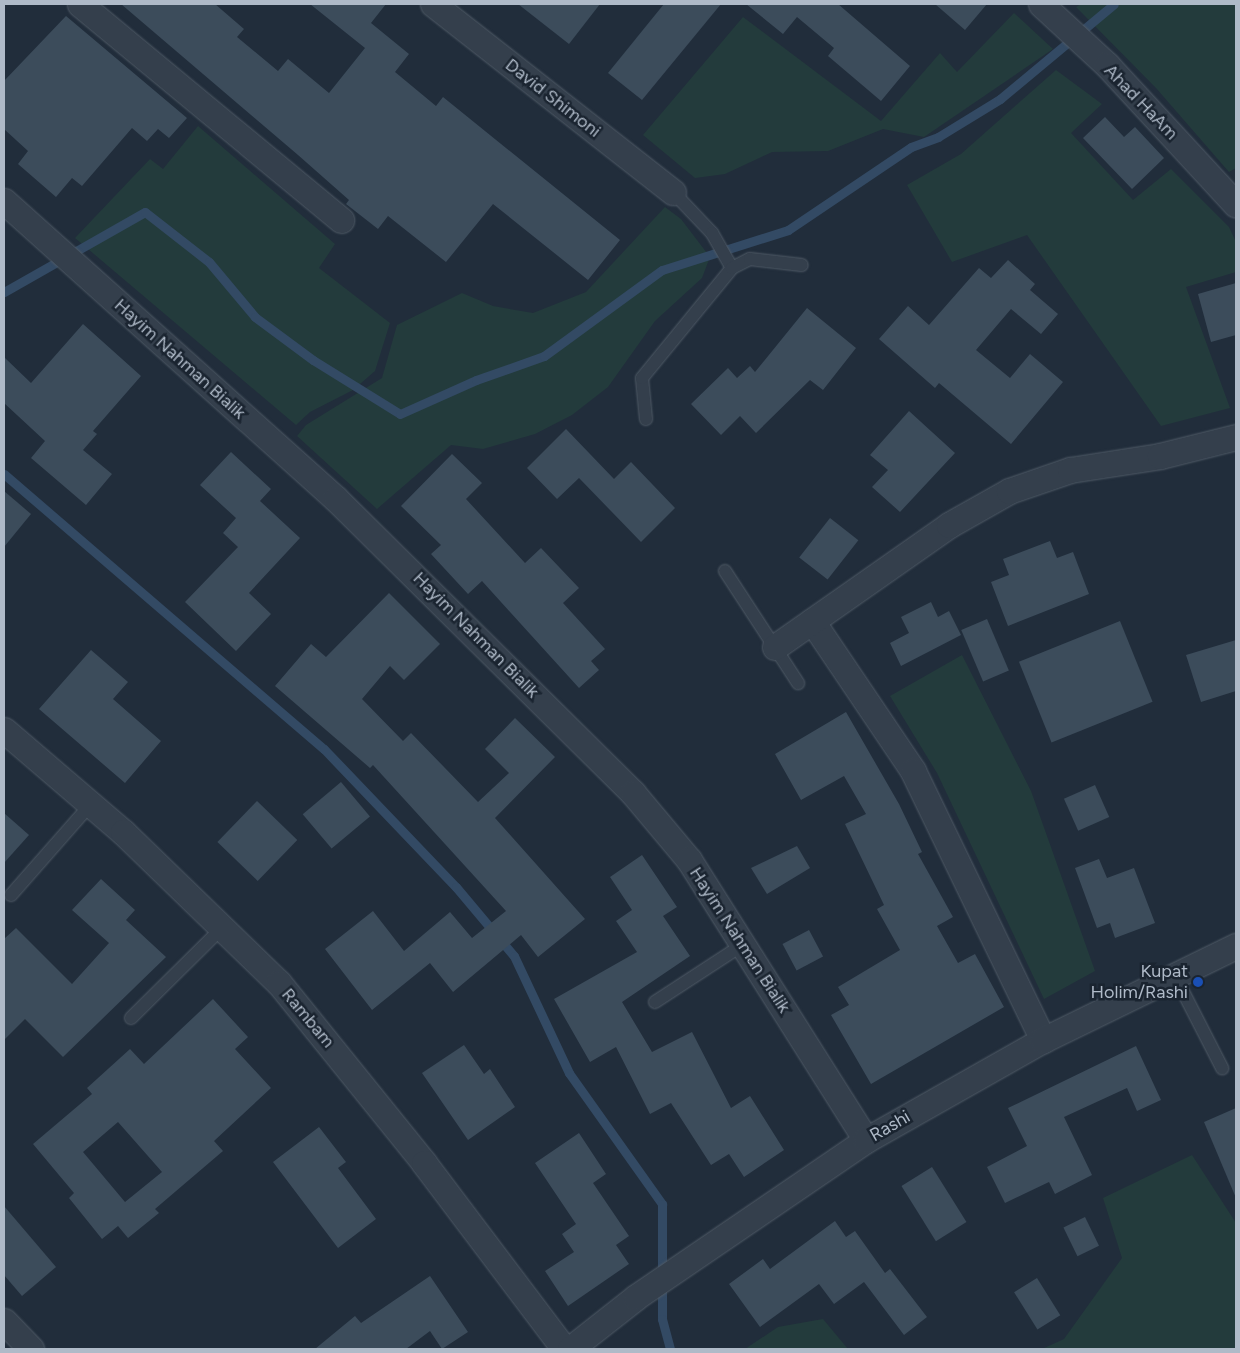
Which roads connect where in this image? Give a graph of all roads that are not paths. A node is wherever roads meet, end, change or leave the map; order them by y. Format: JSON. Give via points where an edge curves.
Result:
{"nodes":[{"id":1,"x":80,"y":4,"type":"edge"},
{"id":2,"x":433,"y":4,"type":"edge"},
{"id":3,"x":1041,"y":4,"type":"edge"},
{"id":4,"x":673,"y":192,"type":"joint"},
{"id":5,"x":1232,"y":194,"type":"edge"},
{"id":6,"x":4,"y":201,"type":"edge"},
{"id":7,"x":340,"y":220,"type":"dead end"},
{"id":8,"x":802,"y":264,"type":"dead end"},
{"id":9,"x":732,"y":268,"type":"junction"},
{"id":10,"x":646,"y":419,"type":"dead end"},
{"id":11,"x":1236,"y":437,"type":"edge"},
{"id":12,"x":725,"y":571,"type":"dead end"},
{"id":13,"x":812,"y":621,"type":"junction"},
{"id":14,"x":775,"y":647,"type":"junction"},
{"id":15,"x":798,"y":683,"type":"dead end"},
{"id":16,"x":4,"y":730,"type":"edge"},
{"id":17,"x":91,"y":804,"type":"junction"},
{"id":18,"x":11,"y":895,"type":"dead end"},
{"id":19,"x":223,"y":927,"type":"junction"},
{"id":20,"x":744,"y":944,"type":"junction"},
{"id":21,"x":1236,"y":946,"type":"edge"},
{"id":22,"x":1174,"y":974,"type":"junction"},
{"id":23,"x":655,"y":1002,"type":"dead end"},
{"id":24,"x":131,"y":1018,"type":"dead end"},
{"id":25,"x":1043,"y":1040,"type":"junction"},
{"id":26,"x":1222,"y":1068,"type":"dead end"},
{"id":27,"x":866,"y":1140,"type":"junction"},
{"id":28,"x":4,"y":1321,"type":"edge"},
{"id":29,"x":31,"y":1349,"type":"edge"},
{"id":30,"x":564,"y":1349,"type":"edge"},
{"id":31,"x":570,"y":1349,"type":"edge"}],
"edges":[{"from":1,"to":7,"type":"street"},
{"from":2,"to":4,"type":"street","name":"David Shimoni"},
{"from":3,"to":5,"type":"street","name":"Ahad HaAm","via":[[1107,65]]},
{"from":4,"to":9,"type":"lane","via":[[712,234]]},
{"from":6,"to":20,"type":"street","name":"Hayim Nahman Bialik","via":[[336,499],[441,598],[633,793],[689,860]]},
{"from":8,"to":9,"type":"lane","via":[[750,259]]},
{"from":9,"to":10,"type":"lane","via":[[642,378]]},
{"from":11,"to":13,"type":"street","via":[[1160,456],[1070,470],[1009,491],[948,525]]},
{"from":12,"to":14,"type":"lane"},
{"from":13,"to":14,"type":"street"},
{"from":13,"to":25,"type":"street","via":[[913,771]]},
{"from":14,"to":15,"type":"lane"},
{"from":16,"to":17,"type":"street","name":"Rambam"},
{"from":17,"to":18,"type":"lane"},
{"from":17,"to":19,"type":"street","name":"Rambam"},
{"from":19,"to":24,"type":"lane"},
{"from":19,"to":30,"type":"street","name":"Rambam","via":[[279,983],[348,1066]]},
{"from":20,"to":23,"type":"lane"},
{"from":20,"to":27,"type":"street","name":"Hayim Nahman Bialik"},
{"from":21,"to":22,"type":"street","name":"Rashi"},
{"from":22,"to":25,"type":"street","name":"Rashi"},
{"from":22,"to":26,"type":"lane"},
{"from":25,"to":27,"type":"street","name":"Rashi"},
{"from":27,"to":31,"type":"street","name":"Rashi","via":[[636,1297]]},
{"from":28,"to":29,"type":"street"}]}
